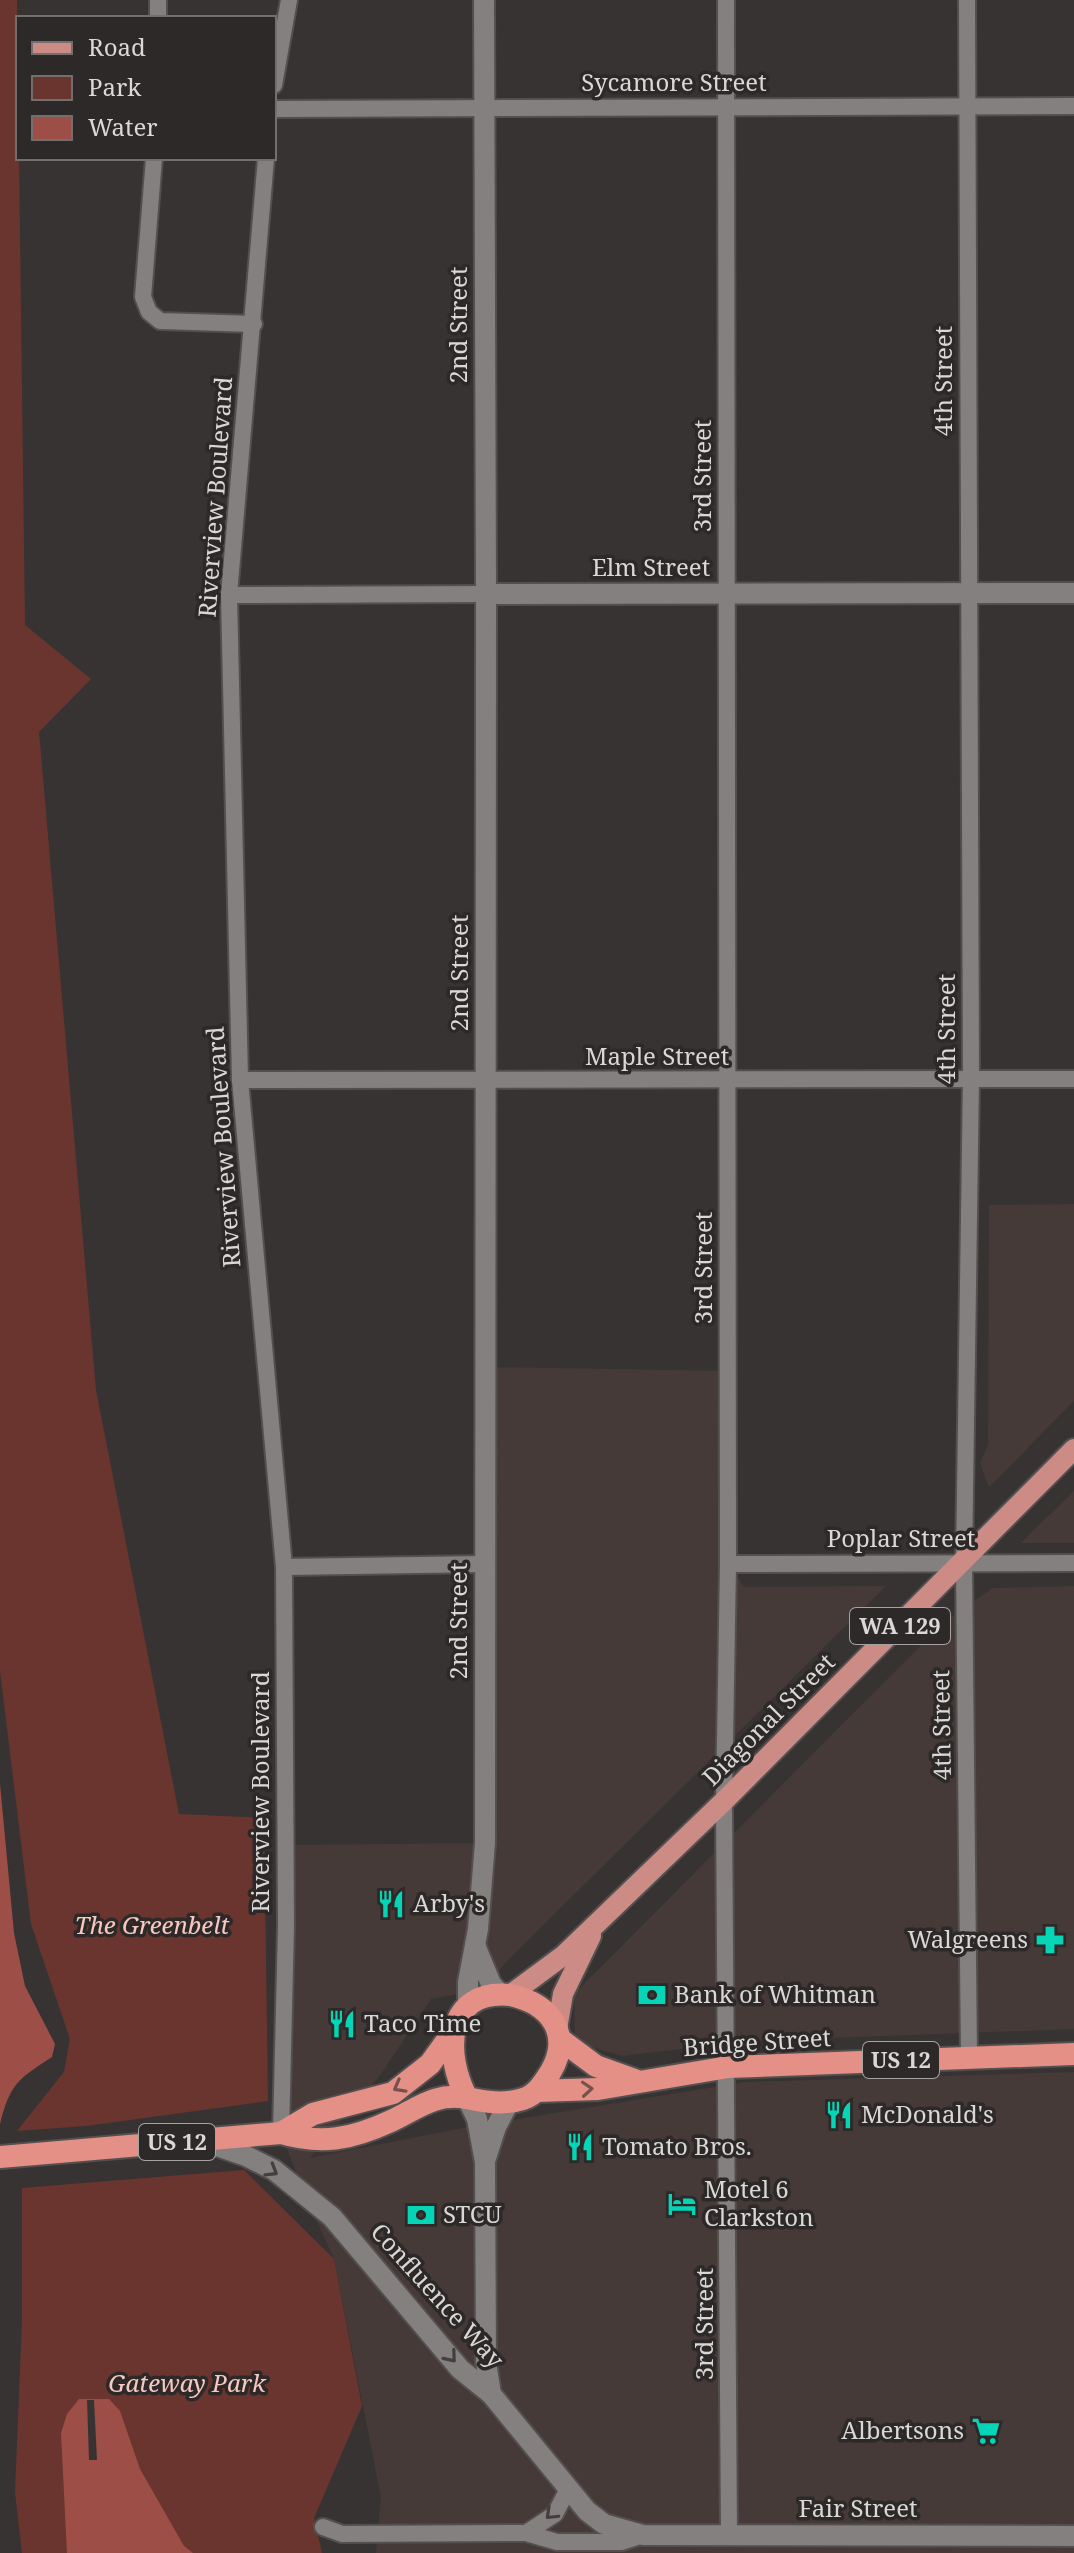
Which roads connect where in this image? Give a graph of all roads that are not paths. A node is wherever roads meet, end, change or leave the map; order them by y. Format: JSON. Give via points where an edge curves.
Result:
{"nodes":[{"id":1,"x":289,"y":0,"type":"edge"},
{"id":2,"x":484,"y":0,"type":"edge"},
{"id":3,"x":726,"y":0,"type":"edge"},
{"id":4,"x":967,"y":0,"type":"edge"},
{"id":5,"x":276,"y":74,"type":"edge"},
{"id":6,"x":967,"y":106,"type":"junction"},
{"id":7,"x":1074,"y":106,"type":"edge"},
{"id":8,"x":727,"y":107,"type":"junction"},
{"id":9,"x":484,"y":108,"type":"junction"},
{"id":10,"x":276,"y":109,"type":"edge"},
{"id":11,"x":154,"y":160,"type":"edge"},
{"id":12,"x":266,"y":160,"type":"edge"},
{"id":13,"x":254,"y":324,"type":"junction"},
{"id":14,"x":969,"y":593,"type":"junction"},
{"id":15,"x":1074,"y":593,"type":"edge"},
{"id":16,"x":486,"y":594,"type":"junction"},
{"id":17,"x":728,"y":594,"type":"junction"},
{"id":18,"x":229,"y":595,"type":"junction"},
{"id":19,"x":971,"y":1078,"type":"junction"},
{"id":20,"x":1074,"y":1079,"type":"edge"},
{"id":21,"x":240,"y":1080,"type":"junction"},
{"id":22,"x":486,"y":1080,"type":"junction"},
{"id":23,"x":728,"y":1081,"type":"junction"},
{"id":24,"x":1074,"y":1449,"type":"edge"},
{"id":25,"x":964,"y":1562,"type":"junction"},
{"id":26,"x":1074,"y":1563,"type":"edge"},
{"id":27,"x":485,"y":1564,"type":"junction"},
{"id":28,"x":728,"y":1564,"type":"junction"},
{"id":29,"x":284,"y":1567,"type":"junction"},
{"id":30,"x":724,"y":1801,"type":"junction"},
{"id":31,"x":598,"y":1922,"type":"junction"},
{"id":32,"x":475,"y":1945,"type":"junction"},
{"id":33,"x":505,"y":1995,"type":"junction"},
{"id":34,"x":468,"y":2008,"type":"junction"},
{"id":35,"x":453,"y":2032,"type":"junction"},
{"id":36,"x":559,"y":2035,"type":"junction"},
{"id":37,"x":1074,"y":2054,"type":"edge"},
{"id":38,"x":969,"y":2058,"type":"junction"},
{"id":39,"x":728,"y":2067,"type":"junction"},
{"id":40,"x":636,"y":2081,"type":"junction"},
{"id":41,"x":537,"y":2091,"type":"junction"},
{"id":42,"x":467,"y":2098,"type":"junction"},
{"id":43,"x":509,"y":2102,"type":"junction"},
{"id":44,"x":281,"y":2133,"type":"junction"},
{"id":45,"x":200,"y":2140,"type":"junction"},
{"id":46,"x":0,"y":2157,"type":"edge"},
{"id":47,"x":485,"y":2162,"type":"junction"},
{"id":48,"x":491,"y":2394,"type":"junction"},
{"id":49,"x":568,"y":2489,"type":"junction"},
{"id":50,"x":604,"y":2524,"type":"joint"},
{"id":51,"x":323,"y":2527,"type":"dead end"},
{"id":52,"x":526,"y":2533,"type":"junction"},
{"id":53,"x":643,"y":2535,"type":"junction"},
{"id":54,"x":729,"y":2535,"type":"junction"},
{"id":55,"x":1074,"y":2536,"type":"edge"}],
"edges":[{"from":1,"to":5,"type":"street"},
{"from":2,"to":9,"type":"street","name":"2nd Street"},
{"from":3,"to":8,"type":"street","name":"3rd Street"},
{"from":4,"to":6,"type":"street","name":"4th Street"},
{"from":6,"to":7,"type":"street","name":"Sycamore Street"},
{"from":6,"to":8,"type":"street","name":"Sycamore Street"},
{"from":6,"to":14,"type":"street","name":"4th Street"},
{"from":8,"to":9,"type":"street","name":"Sycamore Street"},
{"from":8,"to":17,"type":"street","name":"3rd Street"},
{"from":9,"to":10,"type":"street","name":"Sycamore Street"},
{"from":9,"to":16,"type":"street","name":"2nd Street"},
{"from":11,"to":13,"type":"street","via":[[143,297],[149,312],[160,321]]},
{"from":12,"to":13,"type":"street","name":"Riverview Boulevard"},
{"from":13,"to":18,"type":"street","name":"Riverview Boulevard"},
{"from":14,"to":15,"type":"street","name":"Elm Street"},
{"from":14,"to":17,"type":"street","name":"Elm Street"},
{"from":14,"to":19,"type":"street","name":"4th Street"},
{"from":16,"to":17,"type":"street","name":"Elm Street"},
{"from":16,"to":18,"type":"street","name":"Elm Street"},
{"from":16,"to":22,"type":"street","name":"2nd Street"},
{"from":17,"to":23,"type":"street","name":"3rd Street"},
{"from":18,"to":21,"type":"street","name":"Riverview Boulevard"},
{"from":19,"to":20,"type":"street","name":"Maple Street"},
{"from":19,"to":23,"type":"street","name":"Maple Street"},
{"from":19,"to":25,"type":"street","name":"4th Street"},
{"from":21,"to":22,"type":"street","name":"Maple Street"},
{"from":21,"to":29,"type":"street","name":"Riverview Boulevard"},
{"from":22,"to":23,"type":"street","name":"Maple Street"},
{"from":22,"to":27,"type":"street","name":"2nd Street"},
{"from":23,"to":28,"type":"street","name":"3rd Street"},
{"from":24,"to":25,"type":"main road","name":"Diagonal Street","number":"WA 129"},
{"from":25,"to":26,"type":"street","name":"Poplar Street"},
{"from":25,"to":28,"type":"street","name":"Poplar Street"},
{"from":25,"to":30,"type":"main road","name":"Diagonal Street","number":"WA 129"},
{"from":25,"to":38,"type":"street","name":"4th Street"},
{"from":27,"to":29,"type":"street"},
{"from":27,"to":32,"type":"street","name":"2nd Street","via":[[485,1864]]},
{"from":28,"to":30,"type":"street","name":"3rd Street"},
{"from":29,"to":44,"type":"street","name":"Riverview Boulevard"},
{"from":30,"to":31,"type":"main road","name":"Diagonal Street","number":"WA 129"},
{"from":30,"to":39,"type":"street","name":"3rd Street"},
{"from":31,"to":33,"type":"main road","name":"Diagonal Street","number":"WA 129","via":[[564,1955]]},
{"from":31,"to":36,"type":"main road","name":"Diagonal Street","number":"WA 129","via":[[563,1994]]},
{"from":32,"to":33,"type":"street","name":"2nd Street","via":[[491,1984]]},
{"from":32,"to":34,"type":"street","name":"2nd Street"},
{"from":33,"to":34,"type":"highway","via":[[483,1998]]},
{"from":33,"to":36,"type":"highway","number":"US 12","via":[[536,2004]]},
{"from":34,"to":35,"type":"highway","number":"US 12"},
{"from":35,"to":42,"type":"highway","via":[[455,2070]]},
{"from":35,"to":44,"type":"highway","number":"US 12","one_way":true,"via":[[430,2064],[393,2093],[313,2114]]},
{"from":36,"to":40,"type":"highway","name":"Bridge Street","number":"US 12","via":[[596,2066]]},
{"from":36,"to":41,"type":"highway","via":[[554,2066]]},
{"from":37,"to":38,"type":"highway","name":"Bridge Street","number":"US 12"},
{"from":38,"to":39,"type":"highway","name":"Bridge Street","number":"US 12"},
{"from":39,"to":40,"type":"highway","name":"Bridge Street","number":"US 12"},
{"from":39,"to":54,"type":"street","name":"3rd Street"},
{"from":41,"to":40,"type":"highway","name":"Bridge Street","number":"US 12","one_way":true,"via":[[598,2089]]},
{"from":41,"to":43,"type":"highway","number":"US 12"},
{"from":42,"to":43,"type":"highway","number":"US 12"},
{"from":42,"to":44,"type":"highway","number":"US 12","via":[[433,2098],[352,2138],[307,2141]]},
{"from":42,"to":47,"type":"street"},
{"from":43,"to":47,"type":"street"},
{"from":44,"to":45,"type":"highway","number":"US 12"},
{"from":45,"to":46,"type":"highway","number":"US 12"},
{"from":45,"to":48,"type":"street","name":"Confluence Way","one_way":true,"via":[[274,2170],[332,2217],[460,2369]]},
{"from":47,"to":48,"type":"street","via":[[486,2362]]},
{"from":48,"to":49,"type":"street","name":"Confluence Way"},
{"from":49,"to":50,"type":"street","name":"Confluence Way"},
{"from":49,"to":52,"type":"street","one_way":true,"via":[[555,2514]]},
{"from":50,"to":53,"type":"street","name":"Fair Street"},
{"from":51,"to":52,"type":"street","name":"Fair Street","via":[[342,2534]]},
{"from":52,"to":53,"type":"street","name":"Fair Street","via":[[557,2542],[622,2542]]},
{"from":53,"to":54,"type":"street","name":"Fair Street"},
{"from":54,"to":55,"type":"street","name":"Fair Street"}]}
